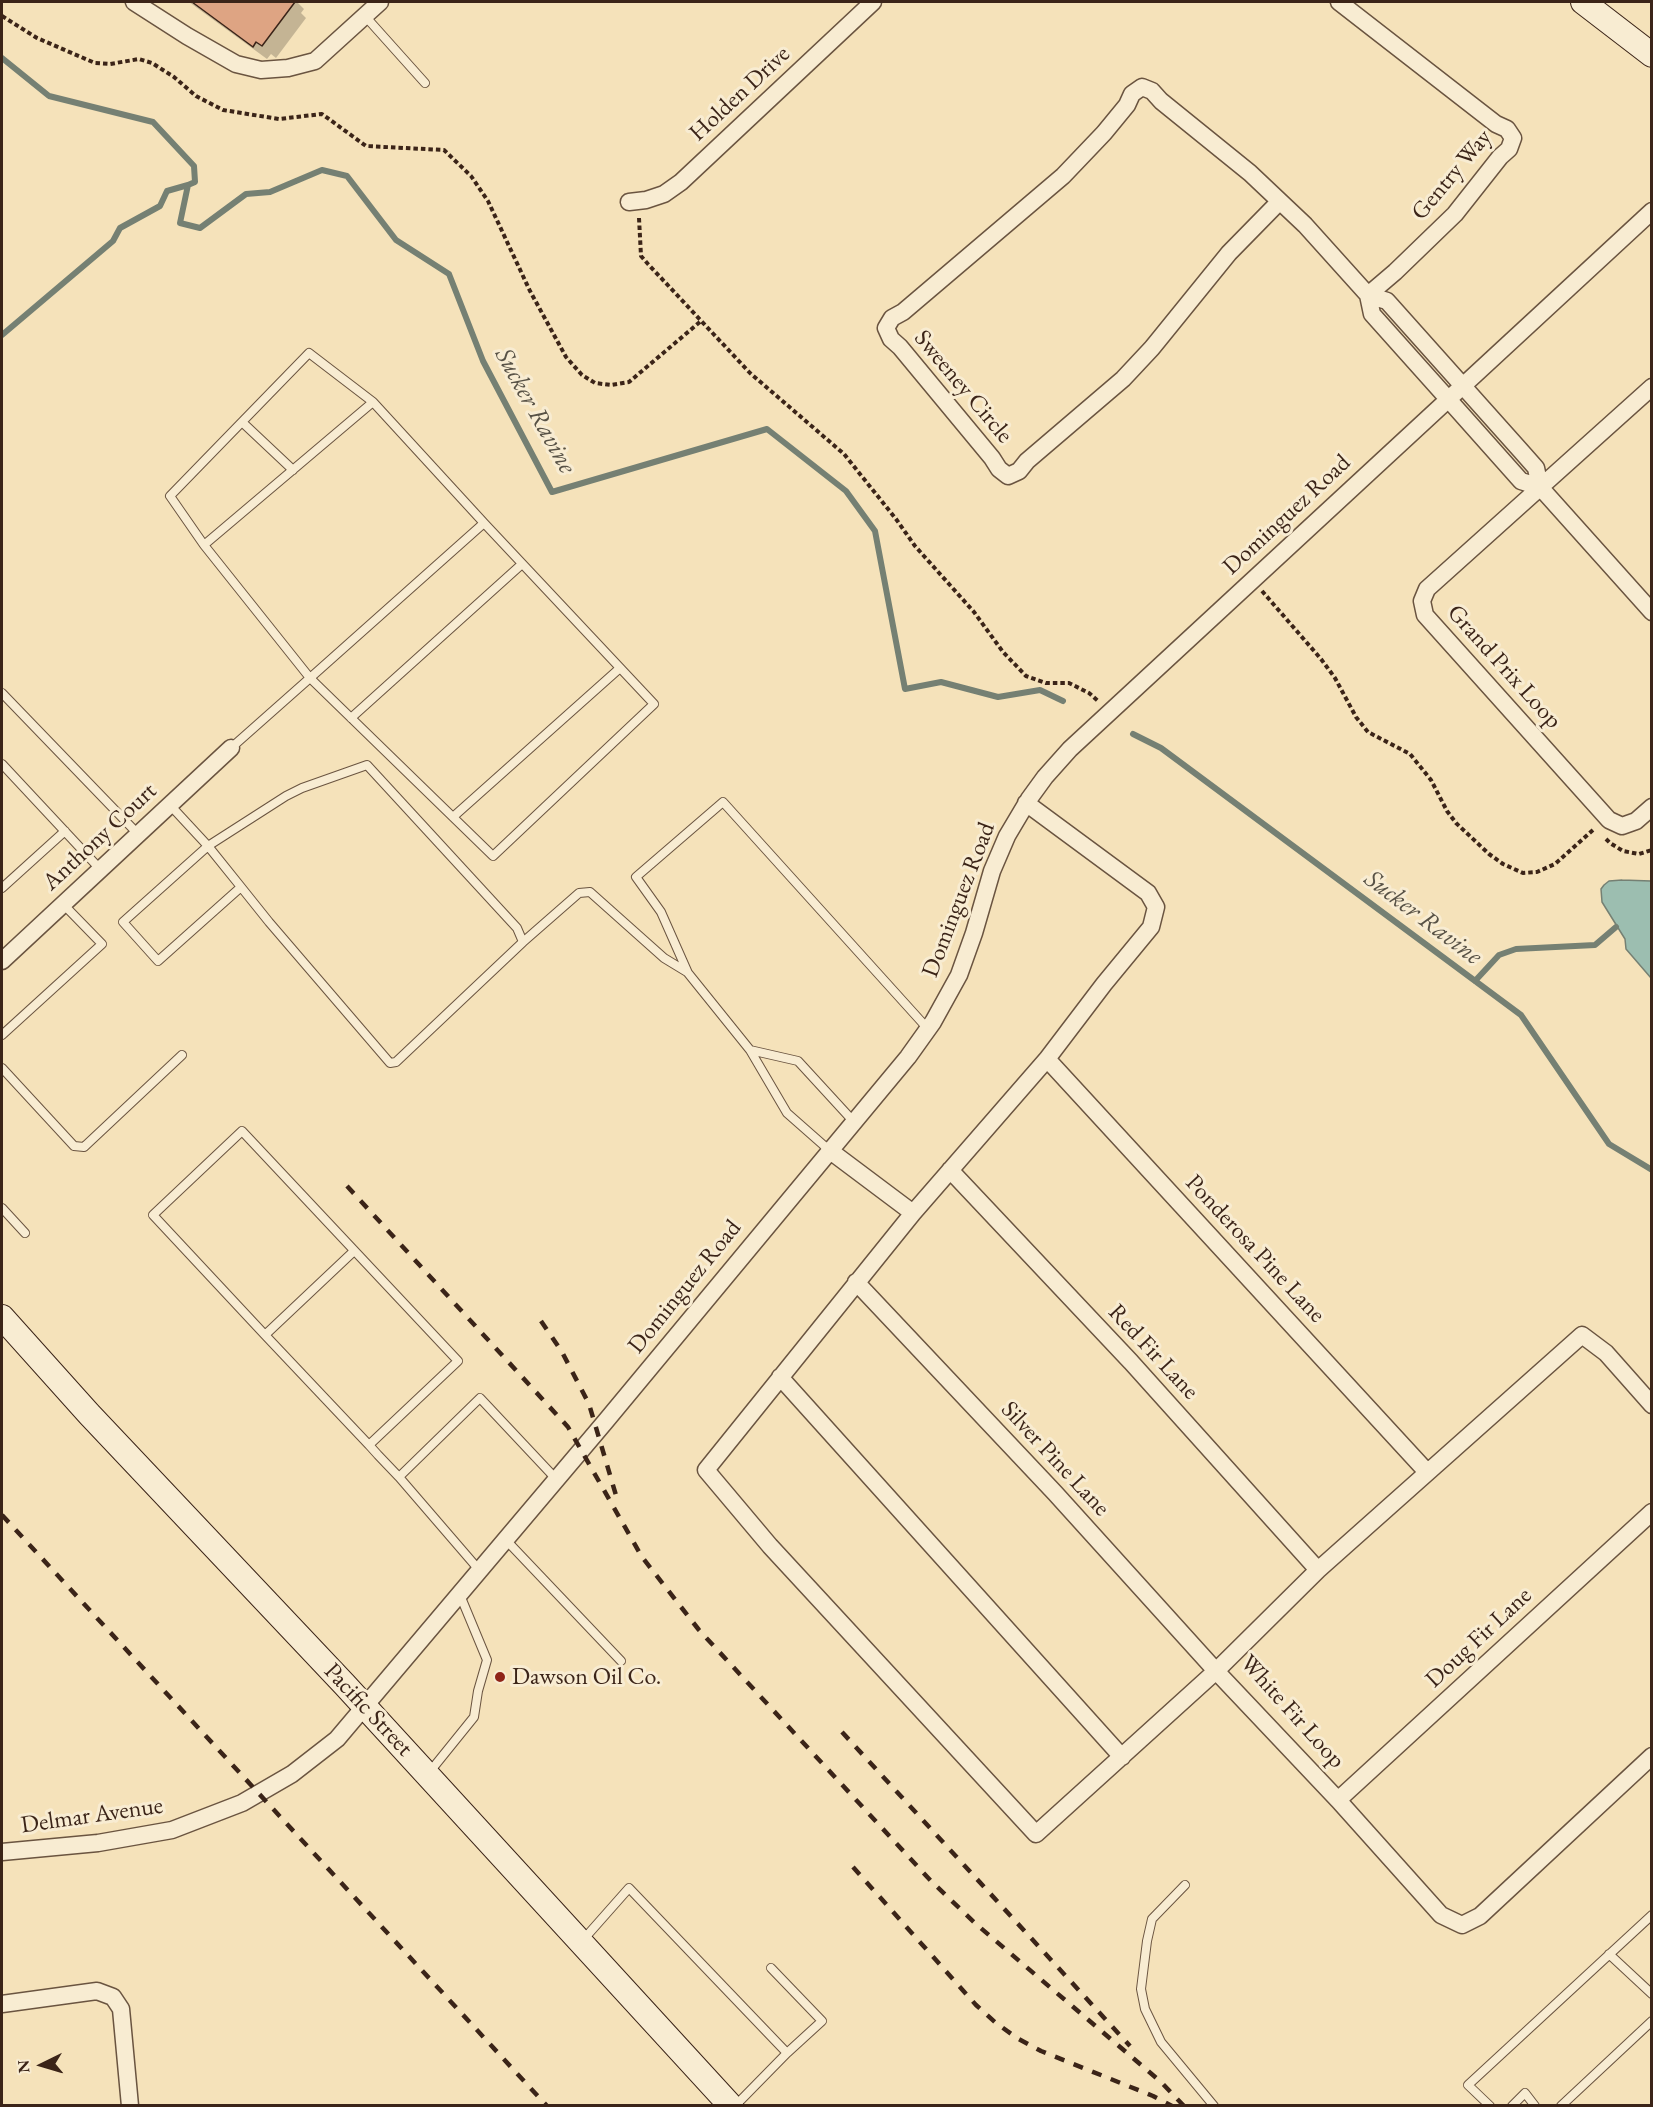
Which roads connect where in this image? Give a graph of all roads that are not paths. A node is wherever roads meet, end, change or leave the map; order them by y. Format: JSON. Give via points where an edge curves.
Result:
{"nodes":[{"id":1,"x":134,"y":2,"type":"edge"},
{"id":2,"x":873,"y":2,"type":"edge"},
{"id":3,"x":1339,"y":2,"type":"edge"},
{"id":4,"x":1583,"y":2,"type":"edge"},
{"id":5,"x":373,"y":6,"type":"edge"},
{"id":6,"x":1652,"y":55,"type":"edge"},
{"id":7,"x":425,"y":83,"type":"dead end"},
{"id":8,"x":633,"y":201,"type":"road end"},
{"id":9,"x":1279,"y":202,"type":"junction"},
{"id":10,"x":1651,"y":211,"type":"edge"},
{"id":11,"x":1368,"y":295,"type":"junction"},
{"id":12,"x":1462,"y":385,"type":"junction"},
{"id":13,"x":1652,"y":387,"type":"edge"},
{"id":14,"x":1448,"y":399,"type":"junction"},
{"id":15,"x":373,"y":402,"type":"junction"},
{"id":16,"x":242,"y":422,"type":"junction"},
{"id":17,"x":293,"y":470,"type":"junction"},
{"id":18,"x":1540,"y":488,"type":"junction"},
{"id":19,"x":484,"y":523,"type":"junction"},
{"id":20,"x":204,"y":545,"type":"junction"},
{"id":21,"x":522,"y":564,"type":"junction"},
{"id":22,"x":1652,"y":612,"type":"edge"},
{"id":23,"x":620,"y":668,"type":"junction"},
{"id":24,"x":310,"y":678,"type":"junction"},
{"id":25,"x":2,"y":693,"type":"edge"},
{"id":26,"x":351,"y":718,"type":"junction"},
{"id":27,"x":231,"y":748,"type":"joint"},
{"id":28,"x":2,"y":764,"type":"edge"},
{"id":29,"x":1026,"y":803,"type":"junction"},
{"id":30,"x":170,"y":805,"type":"junction"},
{"id":31,"x":1652,"y":807,"type":"edge"},
{"id":32,"x":453,"y":817,"type":"junction"},
{"id":33,"x":65,"y":831,"type":"junction"},
{"id":34,"x":138,"y":834,"type":"junction"},
{"id":35,"x":208,"y":846,"type":"junction"},
{"id":36,"x":100,"y":869,"type":"junction"},
{"id":37,"x":241,"y":887,"type":"junction"},
{"id":38,"x":2,"y":888,"type":"edge"},
{"id":39,"x":63,"y":904,"type":"junction"},
{"id":40,"x":523,"y":942,"type":"junction"},
{"id":41,"x":2,"y":961,"type":"edge"},
{"id":42,"x":688,"y":973,"type":"junction"},
{"id":43,"x":928,"y":1029,"type":"junction"},
{"id":44,"x":2,"y":1035,"type":"edge"},
{"id":45,"x":750,"y":1050,"type":"junction"},
{"id":46,"x":182,"y":1055,"type":"dead end"},
{"id":47,"x":1047,"y":1059,"type":"junction"},
{"id":48,"x":2,"y":1068,"type":"edge"},
{"id":49,"x":854,"y":1122,"type":"junction"},
{"id":50,"x":829,"y":1150,"type":"junction"},
{"id":51,"x":950,"y":1170,"type":"junction"},
{"id":52,"x":2,"y":1210,"type":"edge"},
{"id":53,"x":913,"y":1213,"type":"junction"},
{"id":54,"x":25,"y":1233,"type":"dead end"},
{"id":55,"x":354,"y":1251,"type":"junction"},
{"id":56,"x":856,"y":1282,"type":"junction"},
{"id":57,"x":2,"y":1317,"type":"edge"},
{"id":58,"x":265,"y":1335,"type":"junction"},
{"id":59,"x":780,"y":1377,"type":"junction"},
{"id":60,"x":1652,"y":1405,"type":"edge"},
{"id":61,"x":369,"y":1445,"type":"junction"},
{"id":62,"x":1427,"y":1472,"type":"junction"},
{"id":63,"x":399,"y":1477,"type":"junction"},
{"id":64,"x":557,"y":1480,"type":"junction"},
{"id":65,"x":1652,"y":1512,"type":"edge"},
{"id":66,"x":506,"y":1540,"type":"junction"},
{"id":67,"x":1318,"y":1570,"type":"junction"},
{"id":68,"x":480,"y":1571,"type":"junction"},
{"id":69,"x":460,"y":1595,"type":"junction"},
{"id":70,"x":621,"y":1661,"type":"dead end"},
{"id":71,"x":1216,"y":1671,"type":"junction"},
{"id":72,"x":365,"y":1707,"type":"junction"},
{"id":73,"x":1652,"y":1756,"type":"edge"},
{"id":74,"x":1122,"y":1757,"type":"junction"},
{"id":75,"x":428,"y":1775,"type":"junction"},
{"id":76,"x":1338,"y":1800,"type":"junction"},
{"id":77,"x":2,"y":1852,"type":"edge"},
{"id":78,"x":1185,"y":1886,"type":"dead end"},
{"id":79,"x":1652,"y":1915,"type":"edge"},
{"id":80,"x":581,"y":1942,"type":"junction"},
{"id":81,"x":1610,"y":1954,"type":"junction"},
{"id":82,"x":771,"y":1968,"type":"dead end"},
{"id":83,"x":1652,"y":1994,"type":"edge"},
{"id":84,"x":2,"y":2004,"type":"edge"},
{"id":85,"x":1652,"y":2021,"type":"edge"},
{"id":86,"x":787,"y":2053,"type":"junction"},
{"id":87,"x":130,"y":2106,"type":"edge"},
{"id":88,"x":733,"y":2106,"type":"edge"},
{"id":89,"x":1214,"y":2106,"type":"edge"},
{"id":90,"x":1490,"y":2106,"type":"edge"},
{"id":91,"x":1512,"y":2106,"type":"edge"},
{"id":92,"x":1535,"y":2106,"type":"edge"},
{"id":93,"x":1562,"y":2106,"type":"edge"}],
"edges":[{"from":1,"to":5,"type":"street","via":[[236,64],[261,70],[315,61]]},
{"from":2,"to":8,"type":"street","name":"Holden Drive","via":[[681,182],[664,194]]},
{"from":3,"to":11,"type":"street","name":"Gentry Way","via":[[1507,129],[1513,138],[1509,149],[1455,214]]},
{"from":4,"to":6,"type":"main road"},
{"from":5,"to":7,"type":"lane"},
{"from":9,"to":9,"type":"street","name":"Sweeney Circle","via":[[1250,173],[1152,91],[1142,87],[1063,176],[892,318],[886,328],[891,339],[1008,476],[1019,471],[1123,379],[1229,253]]},
{"from":9,"to":11,"type":"street","name":"Sweeney Circle"},
{"from":10,"to":12,"type":"street","name":"Dominguez Road"},
{"from":11,"to":12,"type":"street","name":"Sweeney Circle","via":[[1387,301]]},
{"from":11,"to":14,"type":"street","name":"Sweeney Circle","via":[[1372,314]]},
{"from":12,"to":14,"type":"street","name":"Dominguez Road"},
{"from":12,"to":18,"type":"street","name":"Sweeney Circle","via":[[1536,468]]},
{"from":13,"to":18,"type":"street"},
{"from":14,"to":18,"type":"street","name":"Sweeney Circle","via":[[1521,481]]},
{"from":14,"to":29,"type":"street","name":"Dominguez Road","via":[[1070,749]]},
{"from":15,"to":16,"type":"lane","via":[[309,353]]},
{"from":15,"to":17,"type":"lane"},
{"from":15,"to":19,"type":"lane"},
{"from":16,"to":17,"type":"lane"},
{"from":16,"to":20,"type":"lane","via":[[170,496]]},
{"from":17,"to":20,"type":"lane"},
{"from":18,"to":22,"type":"street"},
{"from":18,"to":31,"type":"street","name":"Grand Prix Loop","via":[[1427,590],[1422,602],[1425,615],[1608,820],[1622,826]]},
{"from":19,"to":21,"type":"lane"},
{"from":19,"to":24,"type":"lane"},
{"from":20,"to":24,"type":"lane"},
{"from":21,"to":23,"type":"lane"},
{"from":21,"to":26,"type":"lane"},
{"from":23,"to":32,"type":"lane"},
{"from":23,"to":32,"type":"lane","via":[[654,704],[493,856]]},
{"from":24,"to":26,"type":"lane"},
{"from":24,"to":27,"type":"lane"},
{"from":25,"to":34,"type":"lane"},
{"from":26,"to":32,"type":"lane"},
{"from":27,"to":30,"type":"street","name":"Anthony Court"},
{"from":28,"to":33,"type":"lane"},
{"from":29,"to":43,"type":"street","name":"Dominguez Road","via":[[992,870],[959,975]]},
{"from":29,"to":47,"type":"street","via":[[1148,893],[1156,907],[1151,927]]},
{"from":30,"to":34,"type":"street","name":"Anthony Court"},
{"from":30,"to":35,"type":"lane"},
{"from":33,"to":36,"type":"lane"},
{"from":33,"to":38,"type":"lane"},
{"from":34,"to":36,"type":"street","name":"Anthony Court"},
{"from":35,"to":37,"type":"lane"},
{"from":35,"to":37,"type":"lane","via":[[123,922],[158,961]]},
{"from":35,"to":40,"type":"lane","via":[[285,796],[367,765],[517,928]]},
{"from":36,"to":39,"type":"street","name":"Anthony Court"},
{"from":37,"to":40,"type":"lane","via":[[390,1063],[396,1062]]},
{"from":39,"to":41,"type":"street","name":"Anthony Court"},
{"from":39,"to":44,"type":"lane","via":[[102,945]]},
{"from":40,"to":42,"type":"lane","via":[[579,893],[590,892],[664,958]]},
{"from":42,"to":43,"type":"lane","via":[[665,919],[636,877],[723,802]]},
{"from":42,"to":45,"type":"lane"},
{"from":43,"to":49,"type":"street","name":"Dominguez Road"},
{"from":45,"to":49,"type":"lane","via":[[798,1061]]},
{"from":45,"to":50,"type":"lane","via":[[787,1113]]},
{"from":46,"to":48,"type":"lane","via":[[84,1147],[74,1146]]},
{"from":47,"to":51,"type":"street"},
{"from":47,"to":62,"type":"street","name":"Ponderosa Pine Lane"},
{"from":49,"to":50,"type":"street","name":"Dominguez Road"},
{"from":50,"to":53,"type":"street"},
{"from":50,"to":64,"type":"street","name":"Dominguez Road"},
{"from":51,"to":53,"type":"street"},
{"from":51,"to":67,"type":"street","name":"Red Fir Lane","via":[[1131,1362]]},
{"from":52,"to":54,"type":"lane"},
{"from":53,"to":56,"type":"street"},
{"from":55,"to":58,"type":"lane"},
{"from":55,"to":58,"type":"lane","via":[[242,1131],[177,1192],[153,1215]]},
{"from":55,"to":61,"type":"lane","via":[[458,1361]]},
{"from":56,"to":59,"type":"street"},
{"from":56,"to":71,"type":"street","name":"Silver Pine Lane"},
{"from":57,"to":72,"type":"main road","name":"Pacific Street"},
{"from":58,"to":61,"type":"lane"},
{"from":59,"to":74,"type":"street"},
{"from":59,"to":74,"type":"street","via":[[706,1470],[770,1546],[1036,1834]]},
{"from":60,"to":62,"type":"street","name":"White Fir Loop","via":[[1605,1353],[1582,1335]]},
{"from":61,"to":63,"type":"lane"},
{"from":62,"to":67,"type":"street","name":"White Fir Loop"},
{"from":63,"to":64,"type":"lane","via":[[480,1398]]},
{"from":63,"to":68,"type":"lane"},
{"from":64,"to":66,"type":"street","name":"Dominguez Road"},
{"from":65,"to":76,"type":"street","name":"Doug Fir Lane"},
{"from":66,"to":68,"type":"street","name":"Dominguez Road"},
{"from":66,"to":70,"type":"lane"},
{"from":67,"to":71,"type":"street","name":"White Fir Loop"},
{"from":68,"to":69,"type":"street","name":"Dominguez Road"},
{"from":69,"to":72,"type":"street","name":"Dominguez Road"},
{"from":69,"to":75,"type":"lane","via":[[487,1660],[474,1717]]},
{"from":71,"to":74,"type":"street"},
{"from":71,"to":76,"type":"street","name":"White Fir Loop"},
{"from":72,"to":75,"type":"main road","name":"Pacific Street"},
{"from":72,"to":77,"type":"street","name":"Delmar Avenue","via":[[328,1748],[292,1774],[242,1803],[208,1817],[132,1838]]},
{"from":73,"to":76,"type":"street","name":"White Fir Loop","via":[[1480,1916],[1462,1925],[1441,1915]]},
{"from":75,"to":80,"type":"main road","name":"Pacific Street"},
{"from":78,"to":89,"type":"lane","via":[[1152,1919],[1141,1989],[1145,2009],[1161,2042]]},
{"from":79,"to":81,"type":"lane"},
{"from":80,"to":86,"type":"lane","via":[[629,1888]]},
{"from":80,"to":88,"type":"main road","name":"Pacific Street"},
{"from":81,"to":83,"type":"lane"},
{"from":81,"to":90,"type":"lane","via":[[1468,2085]]},
{"from":82,"to":86,"type":"lane","via":[[822,2021]]},
{"from":84,"to":87,"type":"street","via":[[97,1991],[113,1997],[121,2009]]},
{"from":85,"to":93,"type":"lane"},
{"from":86,"to":88,"type":"lane"},
{"from":91,"to":92,"type":"lane","via":[[1525,2093]]}]}
